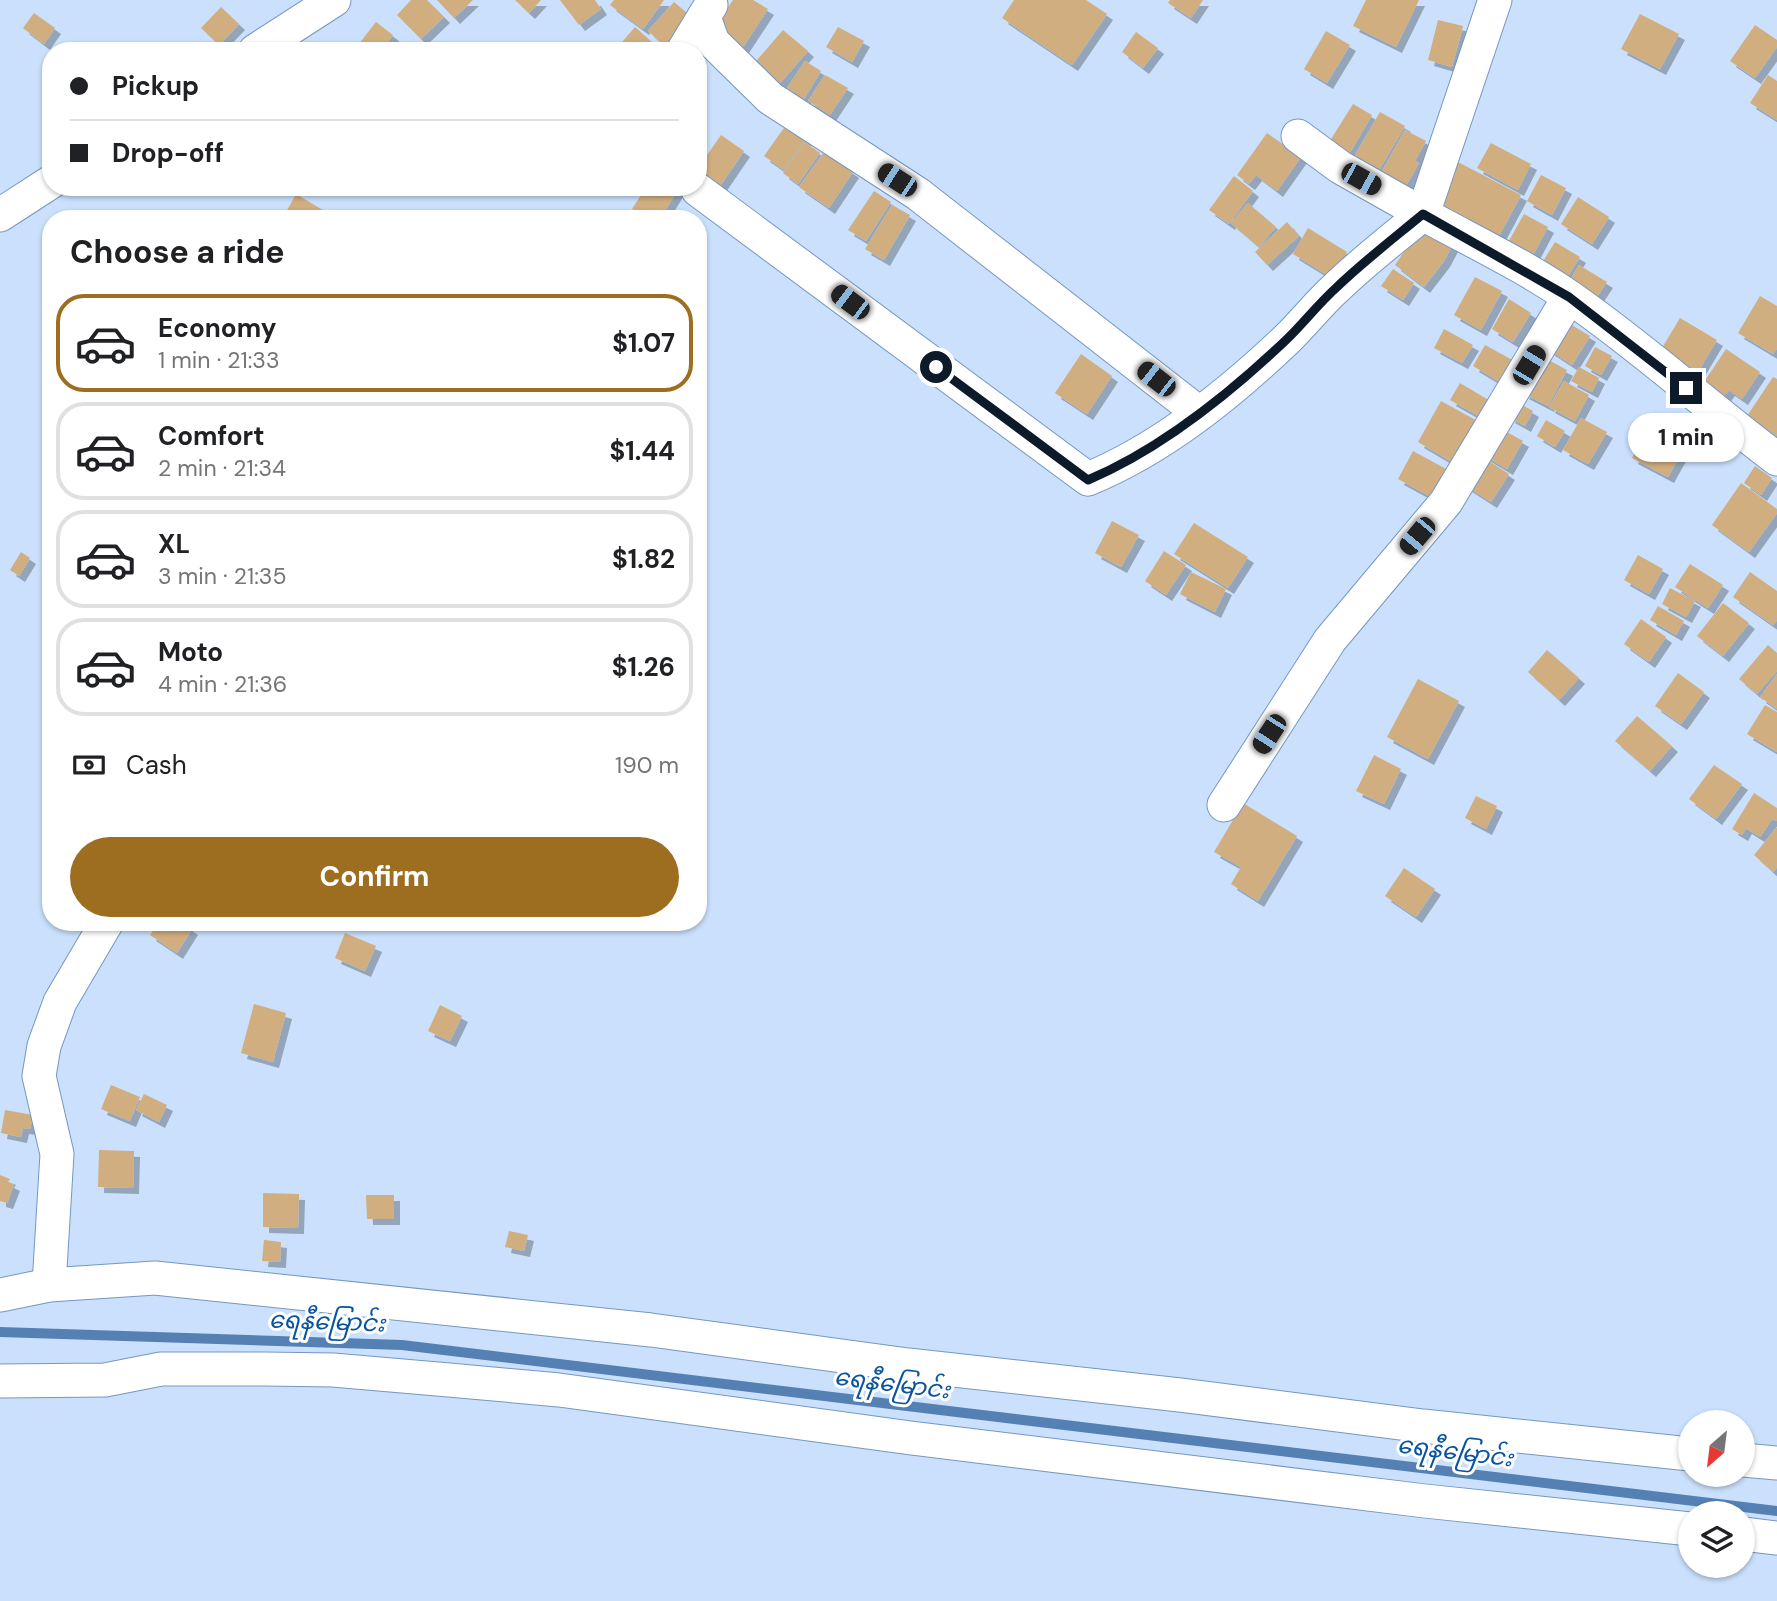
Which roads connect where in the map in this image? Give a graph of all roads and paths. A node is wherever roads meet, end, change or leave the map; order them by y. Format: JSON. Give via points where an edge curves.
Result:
{"nodes":[{"id":1,"x":334,"y":0,"type":"edge"},
{"id":2,"x":1495,"y":0,"type":"edge"},
{"id":3,"x":709,"y":8,"type":"edge"},
{"id":4,"x":269,"y":42,"type":"edge"},
{"id":5,"x":688,"y":42,"type":"edge"},
{"id":6,"x":1298,"y":136,"type":"dead end"},
{"id":7,"x":42,"y":188,"type":"edge"},
{"id":8,"x":706,"y":196,"type":"edge"},
{"id":9,"x":1423,"y":214,"type":"junction"},
{"id":10,"x":0,"y":215,"type":"edge"},
{"id":11,"x":1569,"y":297,"type":"junction"},
{"id":12,"x":1199,"y":413,"type":"junction"},
{"id":13,"x":1777,"y":459,"type":"edge"},
{"id":14,"x":1224,"y":804,"type":"dead end"},
{"id":15,"x":102,"y":931,"type":"edge"},
{"id":16,"x":49,"y":1285,"type":"junction"},
{"id":17,"x":0,"y":1295,"type":"edge"},
{"id":18,"x":0,"y":1381,"type":"edge"},
{"id":19,"x":1678,"y":1453,"type":"edge"},
{"id":20,"x":1755,"y":1461,"type":"edge"},
{"id":21,"x":1777,"y":1463,"type":"edge"},
{"id":22,"x":1678,"y":1528,"type":"edge"},
{"id":23,"x":1755,"y":1535,"type":"edge"},
{"id":24,"x":1777,"y":1538,"type":"edge"}],
"edges":[{"from":1,"to":4,"type":"street"},
{"from":2,"to":9,"type":"street"},
{"from":3,"to":5,"type":"street"},
{"from":3,"to":12,"type":"street","via":[[713,42],[771,98],[918,194]]},
{"from":6,"to":9,"type":"street","via":[[1340,167]]},
{"from":7,"to":10,"type":"street"},
{"from":8,"to":12,"type":"street","via":[[1088,480],[1126,462]]},
{"from":9,"to":11,"type":"street"},
{"from":9,"to":12,"type":"street"},
{"from":11,"to":13,"type":"street"},
{"from":11,"to":14,"type":"street","via":[[1446,502],[1331,640]]},
{"from":15,"to":16,"type":"street","via":[[60,1002],[39,1076],[57,1154]]},
{"from":16,"to":17,"type":"street"},
{"from":16,"to":19,"type":"street","via":[[156,1278],[651,1330],[908,1365]]},
{"from":18,"to":22,"type":"street","via":[[105,1380],[162,1369],[265,1368],[449,1380]]},
{"from":20,"to":21,"type":"street"},
{"from":23,"to":24,"type":"street"}]}
